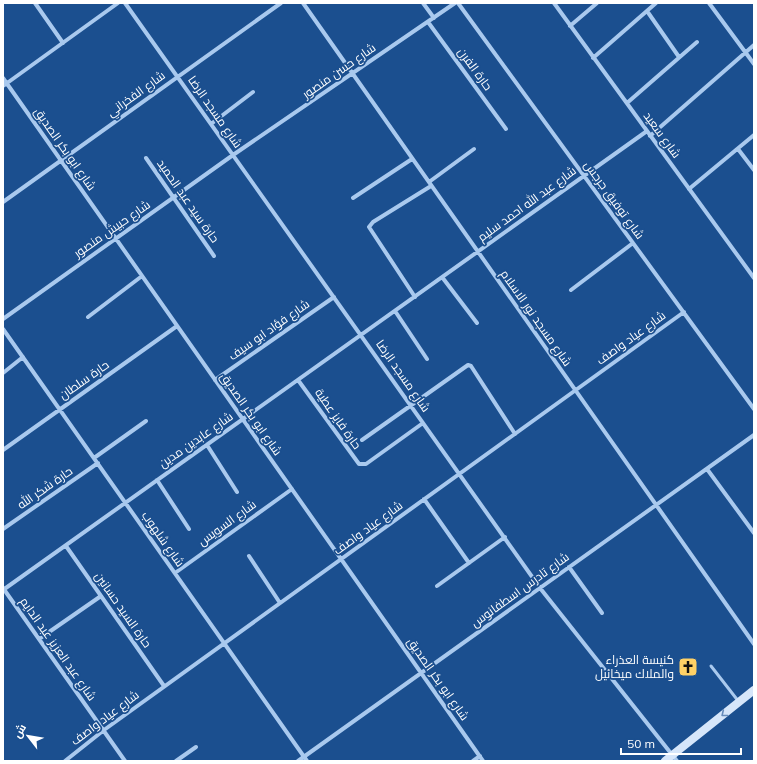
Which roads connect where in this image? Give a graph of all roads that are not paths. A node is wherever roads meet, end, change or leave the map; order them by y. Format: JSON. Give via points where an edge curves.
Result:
{"nodes":[{"id":1,"x":35,"y":3,"type":"edge"},
{"id":2,"x":118,"y":3,"type":"edge"},
{"id":3,"x":125,"y":3,"type":"edge"},
{"id":4,"x":281,"y":3,"type":"edge"},
{"id":5,"x":303,"y":3,"type":"edge"},
{"id":6,"x":423,"y":3,"type":"edge"},
{"id":7,"x":455,"y":3,"type":"edge"},
{"id":8,"x":458,"y":3,"type":"edge"},
{"id":9,"x":554,"y":3,"type":"edge"},
{"id":10,"x":597,"y":3,"type":"edge"},
{"id":11,"x":656,"y":3,"type":"edge"},
{"id":12,"x":709,"y":3,"type":"edge"},
{"id":13,"x":647,"y":11,"type":"junction"},
{"id":14,"x":434,"y":18,"type":"junction"},
{"id":15,"x":428,"y":22,"type":"junction"},
{"id":16,"x":570,"y":26,"type":"junction"},
{"id":17,"x":697,"y":42,"type":"dead end"},
{"id":18,"x":63,"y":43,"type":"junction"},
{"id":19,"x":754,"y":45,"type":"edge"},
{"id":20,"x":745,"y":52,"type":"junction"},
{"id":21,"x":679,"y":57,"type":"junction"},
{"id":22,"x":594,"y":58,"type":"junction"},
{"id":23,"x":754,"y":64,"type":"edge"},
{"id":24,"x":352,"y":74,"type":"junction"},
{"id":25,"x":178,"y":77,"type":"junction"},
{"id":26,"x":3,"y":78,"type":"edge"},
{"id":27,"x":5,"y":85,"type":"edge"},
{"id":28,"x":253,"y":92,"type":"dead end"},
{"id":29,"x":627,"y":104,"type":"junction"},
{"id":30,"x":211,"y":124,"type":"junction"},
{"id":31,"x":506,"y":129,"type":"dead end"},
{"id":32,"x":647,"y":131,"type":"junction"},
{"id":33,"x":754,"y":135,"type":"edge"},
{"id":34,"x":650,"y":136,"type":"junction"},
{"id":35,"x":474,"y":149,"type":"dead end"},
{"id":36,"x":738,"y":149,"type":"junction"},
{"id":37,"x":233,"y":156,"type":"junction"},
{"id":38,"x":146,"y":158,"type":"dead end"},
{"id":39,"x":412,"y":159,"type":"junction"},
{"id":40,"x":61,"y":160,"type":"junction"},
{"id":41,"x":754,"y":170,"type":"edge"},
{"id":42,"x":584,"y":175,"type":"junction"},
{"id":43,"x":430,"y":184,"type":"junction"},
{"id":44,"x":689,"y":189,"type":"junction"},
{"id":45,"x":173,"y":198,"type":"junction"},
{"id":46,"x":353,"y":198,"type":"dead end"},
{"id":47,"x":3,"y":202,"type":"edge"},
{"id":48,"x":116,"y":239,"type":"junction"},
{"id":49,"x":633,"y":243,"type":"junction"},
{"id":50,"x":477,"y":252,"type":"junction"},
{"id":51,"x":214,"y":256,"type":"dead end"},
{"id":52,"x":142,"y":276,"type":"junction"},
{"id":53,"x":442,"y":277,"type":"junction"},
{"id":54,"x":754,"y":278,"type":"edge"},
{"id":55,"x":571,"y":290,"type":"dead end"},
{"id":56,"x":334,"y":297,"type":"junction"},
{"id":57,"x":414,"y":297,"type":"junction"},
{"id":58,"x":395,"y":310,"type":"junction"},
{"id":59,"x":684,"y":312,"type":"junction"},
{"id":60,"x":88,"y":317,"type":"dead end"},
{"id":61,"x":3,"y":319,"type":"edge"},
{"id":62,"x":477,"y":323,"type":"dead end"},
{"id":63,"x":177,"y":326,"type":"junction"},
{"id":64,"x":3,"y":329,"type":"edge"},
{"id":65,"x":361,"y":335,"type":"junction"},
{"id":66,"x":23,"y":357,"type":"junction"},
{"id":67,"x":427,"y":359,"type":"dead end"},
{"id":68,"x":3,"y":372,"type":"edge"},
{"id":69,"x":215,"y":380,"type":"junction"},
{"id":70,"x":298,"y":380,"type":"junction"},
{"id":71,"x":575,"y":390,"type":"junction"},
{"id":72,"x":411,"y":405,"type":"junction"},
{"id":73,"x":754,"y":409,"type":"edge"},
{"id":74,"x":60,"y":410,"type":"junction"},
{"id":75,"x":243,"y":419,"type":"junction"},
{"id":76,"x":146,"y":421,"type":"dead end"},
{"id":77,"x":423,"y":423,"type":"junction"},
{"id":78,"x":515,"y":434,"type":"junction"},
{"id":79,"x":754,"y":435,"type":"edge"},
{"id":80,"x":362,"y":440,"type":"dead end"},
{"id":81,"x":207,"y":445,"type":"junction"},
{"id":82,"x":3,"y":450,"type":"edge"},
{"id":83,"x":94,"y":458,"type":"junction"},
{"id":84,"x":98,"y":463,"type":"junction"},
{"id":85,"x":707,"y":469,"type":"junction"},
{"id":86,"x":459,"y":474,"type":"junction"},
{"id":87,"x":157,"y":480,"type":"junction"},
{"id":88,"x":292,"y":489,"type":"junction"},
{"id":89,"x":237,"y":492,"type":"dead end"},
{"id":90,"x":424,"y":499,"type":"junction"},
{"id":91,"x":126,"y":503,"type":"junction"},
{"id":92,"x":656,"y":505,"type":"junction"},
{"id":93,"x":3,"y":530,"type":"edge"},
{"id":94,"x":189,"y":530,"type":"dead end"},
{"id":95,"x":754,"y":533,"type":"edge"},
{"id":96,"x":505,"y":537,"type":"junction"},
{"id":97,"x":66,"y":546,"type":"junction"},
{"id":98,"x":249,"y":556,"type":"dead end"},
{"id":99,"x":341,"y":559,"type":"junction"},
{"id":100,"x":469,"y":563,"type":"junction"},
{"id":101,"x":569,"y":567,"type":"junction"},
{"id":102,"x":174,"y":573,"type":"junction"},
{"id":103,"x":437,"y":586,"type":"dead end"},
{"id":104,"x":540,"y":588,"type":"junction"},
{"id":105,"x":3,"y":589,"type":"edge"},
{"id":106,"x":102,"y":596,"type":"junction"},
{"id":107,"x":280,"y":603,"type":"junction"},
{"id":108,"x":602,"y":613,"type":"dead end"},
{"id":109,"x":39,"y":639,"type":"junction"},
{"id":110,"x":224,"y":643,"type":"junction"},
{"id":111,"x":754,"y":644,"type":"edge"},
{"id":112,"x":712,"y":666,"type":"dead end"},
{"id":113,"x":421,"y":673,"type":"junction"},
{"id":114,"x":164,"y":686,"type":"junction"},
{"id":115,"x":754,"y":690,"type":"edge"},
{"id":116,"x":739,"y":702,"type":"junction"},
{"id":117,"x":104,"y":730,"type":"junction"},
{"id":118,"x":196,"y":747,"type":"dead end"},
{"id":119,"x":480,"y":756,"type":"junction"},
{"id":120,"x":675,"y":758,"type":"edge"},
{"id":121,"x":305,"y":759,"type":"edge"},
{"id":122,"x":65,"y":761,"type":"edge"},
{"id":123,"x":125,"y":761,"type":"edge"},
{"id":124,"x":176,"y":761,"type":"edge"},
{"id":125,"x":298,"y":761,"type":"edge"},
{"id":126,"x":473,"y":761,"type":"edge"},
{"id":127,"x":483,"y":761,"type":"edge"},
{"id":128,"x":665,"y":761,"type":"edge"}],
"edges":[{"from":1,"to":18,"type":"street"},
{"from":2,"to":18,"type":"street"},
{"from":3,"to":25,"type":"street","name":"شارع مسجد الرضا"},
{"from":4,"to":25,"type":"street","name":"شارع الفخراني"},
{"from":5,"to":24,"type":"street","name":"شارع مسجد نور الاسلام"},
{"from":6,"to":14,"type":"street"},
{"from":7,"to":14,"type":"street","name":"شارع حسن منصور"},
{"from":8,"to":42,"type":"street","name":"شارع توفيق جرجس"},
{"from":9,"to":16,"type":"street","name":"شارع سعيد"},
{"from":10,"to":16,"type":"street"},
{"from":11,"to":13,"type":"street"},
{"from":12,"to":20,"type":"street"},
{"from":13,"to":21,"type":"street"},
{"from":13,"to":22,"type":"street"},
{"from":14,"to":15,"type":"street","name":"شارع حسن منصور"},
{"from":15,"to":24,"type":"street","name":"شارع حسن منصور"},
{"from":15,"to":31,"type":"street","name":"حارة الفرن"},
{"from":16,"to":22,"type":"street","name":"شارع سعيد"},
{"from":17,"to":21,"type":"street"},
{"from":18,"to":27,"type":"street"},
{"from":19,"to":20,"type":"street"},
{"from":20,"to":23,"type":"street"},
{"from":20,"to":34,"type":"street"},
{"from":21,"to":29,"type":"street"},
{"from":22,"to":29,"type":"street","name":"شارع سعيد"},
{"from":24,"to":37,"type":"street","name":"شارع حسن منصور"},
{"from":24,"to":39,"type":"street","name":"شارع مسجد نور الاسلام"},
{"from":25,"to":30,"type":"street","name":"شارع مسجد الرضا"},
{"from":25,"to":40,"type":"street","name":"شارع الفخراني"},
{"from":26,"to":27,"type":"street","name":"شارع ابو بكر الصديق"},
{"from":27,"to":40,"type":"street","name":"شارع ابو بكر الصديق"},
{"from":28,"to":30,"type":"street"},
{"from":29,"to":32,"type":"street","name":"شارع سعيد"},
{"from":30,"to":37,"type":"street","name":"شارع مسجد الرضا"},
{"from":32,"to":34,"type":"street","name":"شارع سعيد"},
{"from":32,"to":42,"type":"street","name":"شارع عبد الله احمد سليم"},
{"from":33,"to":36,"type":"street"},
{"from":34,"to":44,"type":"street","name":"شارع سعيد"},
{"from":35,"to":43,"type":"street"},
{"from":36,"to":41,"type":"street"},
{"from":36,"to":44,"type":"street"},
{"from":37,"to":45,"type":"street","name":"شارع حبيش منصور"},
{"from":37,"to":56,"type":"street","name":"شارع مسجد الرضا"},
{"from":38,"to":45,"type":"street","name":"حارة سيد عبد الحميد"},
{"from":39,"to":43,"type":"street","name":"شارع مسجد نور الاسلام"},
{"from":39,"to":46,"type":"street"},
{"from":40,"to":47,"type":"street","name":"شارع الفخراني"},
{"from":40,"to":48,"type":"street","name":"شارع ابو بكر الصديق"},
{"from":42,"to":49,"type":"street","name":"شارع توفيق جرجس"},
{"from":42,"to":50,"type":"street","name":"شارع عبد الله احمد سليم"},
{"from":43,"to":50,"type":"street","name":"شارع مسجد نور الاسلام"},
{"from":43,"to":57,"type":"street","via":[[373,222],[370,228]]},
{"from":44,"to":54,"type":"street","name":"شارع سعيد"},
{"from":45,"to":48,"type":"street","name":"شارع حبيش منصور"},
{"from":45,"to":51,"type":"street","name":"حارة سيد عبد الحميد"},
{"from":48,"to":52,"type":"street","name":"شارع ابو بكر الصديق"},
{"from":48,"to":61,"type":"street","name":"شارع حبيش منصور"},
{"from":49,"to":55,"type":"street"},
{"from":49,"to":59,"type":"street","name":"شارع توفيق جرجس"},
{"from":50,"to":53,"type":"street","name":"شارع عابدين مدين"},
{"from":50,"to":71,"type":"street","name":"شارع مسجد نور الاسلام"},
{"from":52,"to":60,"type":"street"},
{"from":52,"to":63,"type":"street","name":"شارع ابو بكر الصديق"},
{"from":53,"to":57,"type":"street","name":"شارع عابدين مدين"},
{"from":53,"to":62,"type":"street"},
{"from":56,"to":65,"type":"street","name":"شارع مسجد الرضا"},
{"from":56,"to":69,"type":"street","name":"شارع فؤاد ابو سيف"},
{"from":57,"to":58,"type":"street","name":"شارع عابدين مدين"},
{"from":58,"to":65,"type":"street","name":"شارع عابدين مدين"},
{"from":58,"to":67,"type":"street"},
{"from":59,"to":71,"type":"street","name":"شارع عياد واصف"},
{"from":59,"to":73,"type":"street","name":"شارع توفيق جرجس"},
{"from":63,"to":69,"type":"street","name":"شارع ابو بكر الصديق"},
{"from":63,"to":74,"type":"street","name":"حارة سلطان"},
{"from":64,"to":66,"type":"street","name":"شارع شلهوب"},
{"from":65,"to":70,"type":"street","name":"شارع عابدين مدين"},
{"from":65,"to":72,"type":"street","name":"شارع مسجد الرضا"},
{"from":66,"to":68,"type":"street"},
{"from":66,"to":74,"type":"street","name":"شارع شلهوب"},
{"from":69,"to":75,"type":"street","name":"شارع ابو بكر الصديق"},
{"from":70,"to":75,"type":"street","name":"شارع عابدين مدين"},
{"from":70,"to":77,"type":"street","name":"حارة فايز عطية","via":[[359,464],[366,464]]},
{"from":71,"to":78,"type":"street","name":"شارع عياد واصف"},
{"from":71,"to":92,"type":"street","name":"شارع مسجد نور الاسلام"},
{"from":72,"to":77,"type":"street","name":"شارع مسجد الرضا"},
{"from":72,"to":78,"type":"street","via":[[464,366],[470,365]]},
{"from":72,"to":80,"type":"street"},
{"from":74,"to":82,"type":"street","name":"حارة سلطان"},
{"from":74,"to":83,"type":"street","name":"شارع شلهوب"},
{"from":75,"to":81,"type":"street","name":"شارع عابدين مدين"},
{"from":75,"to":88,"type":"street","name":"شارع ابو بكر الصديق"},
{"from":76,"to":83,"type":"street"},
{"from":77,"to":86,"type":"street","name":"شارع مسجد الرضا"},
{"from":78,"to":86,"type":"street","name":"شارع عياد واصف"},
{"from":79,"to":85,"type":"street","name":"شارع تادرس اسطفانوس"},
{"from":81,"to":87,"type":"street","name":"شارع عابدين مدين"},
{"from":81,"to":89,"type":"street"},
{"from":83,"to":84,"type":"street","name":"شارع شلهوب"},
{"from":84,"to":91,"type":"street","name":"شارع شلهوب"},
{"from":84,"to":93,"type":"street","name":"حارة شكر الله"},
{"from":85,"to":92,"type":"street","name":"شارع تادرس اسطفانوس"},
{"from":85,"to":95,"type":"street"},
{"from":86,"to":90,"type":"street","name":"شارع عياد واصف"},
{"from":86,"to":96,"type":"street","name":"شارع مسجد الرضا"},
{"from":87,"to":91,"type":"street","name":"شارع عابدين مدين"},
{"from":87,"to":94,"type":"street"},
{"from":88,"to":99,"type":"street","name":"شارع ابو بكر الصديق"},
{"from":88,"to":102,"type":"street","name":"شارع السويس"},
{"from":90,"to":99,"type":"street","name":"شارع عياد واصف"},
{"from":90,"to":100,"type":"street"},
{"from":91,"to":97,"type":"street","name":"شارع عابدين مدين"},
{"from":91,"to":102,"type":"street","name":"شارع شلهوب"},
{"from":92,"to":101,"type":"street","name":"شارع تادرس اسطفانوس"},
{"from":92,"to":111,"type":"street","name":"شارع مسجد نور الاسلام"},
{"from":96,"to":100,"type":"street"},
{"from":96,"to":104,"type":"street","name":"شارع مسجد الرضا"},
{"from":97,"to":105,"type":"street","name":"شارع عابدين مدين"},
{"from":97,"to":106,"type":"street","name":"حارة السيد حسانين"},
{"from":98,"to":107,"type":"street"},
{"from":99,"to":107,"type":"street","name":"شارع عياد واصف"},
{"from":99,"to":113,"type":"street","name":"شارع ابو بكر الصديق"},
{"from":100,"to":103,"type":"street"},
{"from":101,"to":104,"type":"street","name":"شارع تادرس اسطفانوس"},
{"from":101,"to":108,"type":"street"},
{"from":102,"to":110,"type":"street","name":"شارع شلهوب"},
{"from":104,"to":113,"type":"street","name":"شارع تادرس اسطفانوس"},
{"from":104,"to":120,"type":"street","name":"شارع مسجد الرضا"},
{"from":105,"to":109,"type":"street","name":"شارع عبد العزيز عبد الدايم"},
{"from":106,"to":109,"type":"street"},
{"from":106,"to":114,"type":"street","name":"حارة السيد حسانين"},
{"from":107,"to":110,"type":"street","name":"شارع عياد واصف"},
{"from":109,"to":117,"type":"street","name":"شارع عبد العزيز عبد الدايم"},
{"from":110,"to":114,"type":"street","name":"شارع عياد واصف"},
{"from":110,"to":121,"type":"street","name":"شارع شلهوب"},
{"from":112,"to":116,"type":"lane"},
{"from":113,"to":119,"type":"street","name":"شارع ابو بكر الصديق"},
{"from":113,"to":121,"type":"street","name":"شارع تادرس اسطفانوس"},
{"from":114,"to":117,"type":"street","name":"شارع عياد واصف"},
{"from":115,"to":116,"type":"main road"},
{"from":116,"to":120,"type":"main road","one_way":true},
{"from":117,"to":122,"type":"street","name":"شارع عياد واصف"},
{"from":117,"to":123,"type":"street","name":"شارع عبد العزيز عبد الدايم"},
{"from":118,"to":124,"type":"street"},
{"from":119,"to":126,"type":"street"},
{"from":119,"to":127,"type":"street","name":"شارع ابو بكر الصديق"},
{"from":120,"to":128,"type":"main road"},
{"from":121,"to":125,"type":"street","name":"شارع تادرس اسطفانوس"}]}
